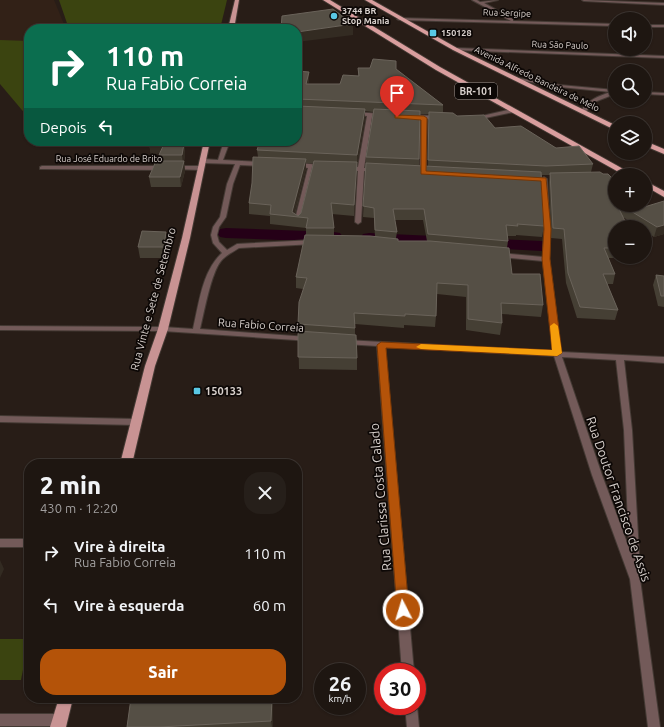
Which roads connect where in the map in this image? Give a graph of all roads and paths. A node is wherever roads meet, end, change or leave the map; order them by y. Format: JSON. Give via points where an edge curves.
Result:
{"nodes":[{"id":1,"x":237,"y":0,"type":"edge"},
{"id":2,"x":326,"y":0,"type":"edge"},
{"id":3,"x":368,"y":0,"type":"edge"},
{"id":4,"x":474,"y":0,"type":"edge"},
{"id":5,"x":496,"y":0,"type":"edge"},
{"id":6,"x":584,"y":0,"type":"edge"},
{"id":7,"x":633,"y":1,"type":"edge"},
{"id":8,"x":480,"y":3,"type":"junction"},
{"id":9,"x":664,"y":4,"type":"edge"},
{"id":10,"x":399,"y":18,"type":"junction"},
{"id":11,"x":514,"y":21,"type":"junction"},
{"id":12,"x":232,"y":24,"type":"edge"},
{"id":13,"x":608,"y":25,"type":"edge"},
{"id":14,"x":652,"y":26,"type":"edge"},
{"id":15,"x":664,"y":26,"type":"edge"},
{"id":16,"x":455,"y":49,"type":"junction"},
{"id":17,"x":664,"y":57,"type":"edge"},
{"id":18,"x":513,"y":78,"type":"junction"},
{"id":19,"x":608,"y":91,"type":"edge"},
{"id":20,"x":652,"y":93,"type":"edge"},
{"id":21,"x":664,"y":94,"type":"edge"},
{"id":22,"x":608,"y":95,"type":"edge"},
{"id":23,"x":512,"y":111,"type":"junction"},
{"id":24,"x":583,"y":112,"type":"junction"},
{"id":25,"x":351,"y":114,"type":"edge"},
{"id":26,"x":370,"y":115,"type":"junction"},
{"id":27,"x":385,"y":116,"type":"edge"},
{"id":28,"x":401,"y":117,"type":"edge"},
{"id":29,"x":424,"y":118,"type":"junction"},
{"id":30,"x":446,"y":118,"type":"edge"},
{"id":31,"x":472,"y":118,"type":"edge"},
{"id":32,"x":608,"y":124,"type":"edge"},
{"id":33,"x":206,"y":146,"type":"edge"},
{"id":34,"x":225,"y":146,"type":"edge"},
{"id":35,"x":652,"y":146,"type":"edge"},
{"id":36,"x":664,"y":152,"type":"edge"},
{"id":37,"x":220,"y":162,"type":"junction"},
{"id":38,"x":238,"y":163,"type":"junction"},
{"id":39,"x":268,"y":164,"type":"edge"},
{"id":40,"x":202,"y":165,"type":"junction"},
{"id":41,"x":291,"y":165,"type":"edge"},
{"id":42,"x":311,"y":166,"type":"junction"},
{"id":43,"x":332,"y":167,"type":"edge"},
{"id":44,"x":42,"y":168,"type":"dead end"},
{"id":45,"x":339,"y":168,"type":"edge"},
{"id":46,"x":617,"y":168,"type":"edge"},
{"id":47,"x":361,"y":169,"type":"junction"},
{"id":48,"x":384,"y":171,"type":"edge"},
{"id":49,"x":415,"y":172,"type":"edge"},
{"id":50,"x":423,"y":173,"type":"junction"},
{"id":51,"x":430,"y":173,"type":"edge"},
{"id":52,"x":536,"y":179,"type":"edge"},
{"id":53,"x":544,"y":179,"type":"junction"},
{"id":54,"x":551,"y":179,"type":"edge"},
{"id":55,"x":652,"y":187,"type":"edge"},
{"id":56,"x":664,"y":194,"type":"edge"},
{"id":57,"x":358,"y":222,"type":"dead end"},
{"id":58,"x":297,"y":223,"type":"edge"},
{"id":59,"x":325,"y":242,"type":"edge"},
{"id":60,"x":226,"y":253,"type":"junction"},
{"id":61,"x":492,"y":254,"type":"edge"},
{"id":62,"x":546,"y":259,"type":"junction"},
{"id":63,"x":0,"y":328,"type":"edge"},
{"id":64,"x":163,"y":330,"type":"junction"},
{"id":65,"x":196,"y":332,"type":"junction"},
{"id":66,"x":320,"y":340,"type":"edge"},
{"id":67,"x":335,"y":341,"type":"edge"},
{"id":68,"x":381,"y":345,"type":"junction"},
{"id":69,"x":557,"y":353,"type":"junction"},
{"id":70,"x":620,"y":358,"type":"junction"},
{"id":71,"x":664,"y":360,"type":"edge"},
{"id":72,"x":0,"y":419,"type":"edge"},
{"id":73,"x":136,"y":422,"type":"junction"},
{"id":74,"x":127,"y":459,"type":"edge"},
{"id":75,"x":0,"y":543,"type":"edge"},
{"id":76,"x":24,"y":543,"type":"edge"},
{"id":77,"x":635,"y":579,"type":"junction"},
{"id":78,"x":407,"y":663,"type":"edge"},
{"id":79,"x":65,"y":703,"type":"edge"},
{"id":80,"x":412,"y":715,"type":"edge"},
{"id":81,"x":0,"y":720,"type":"edge"},
{"id":82,"x":59,"y":724,"type":"edge"},
{"id":83,"x":413,"y":727,"type":"edge"},
{"id":84,"x":654,"y":727,"type":"edge"}],
"edges":[{"from":1,"to":12,"type":"main road"},
{"from":2,"to":23,"type":"highway","number":"BR-101","via":[[440,71]]},
{"from":3,"to":10,"type":"highway","name":"Avenida Alfredo Bandeira de Melo","number":"BR-101"},
{"from":4,"to":8,"type":"street"},
{"from":5,"to":8,"type":"street"},
{"from":6,"to":7,"type":"street"},
{"from":7,"to":9,"type":"street"},
{"from":8,"to":11,"type":"street"},
{"from":10,"to":11,"type":"street","name":"Rua Sergipe"},
{"from":10,"to":16,"type":"highway","name":"Avenida Alfredo Bandeira de Melo","number":"BR-101"},
{"from":11,"to":13,"type":"street","name":"Rua Sergipe"},
{"from":14,"to":15,"type":"street"},
{"from":16,"to":17,"type":"street","name":"Rua São Paulo"},
{"from":16,"to":18,"type":"highway","name":"Avenida Alfredo Bandeira de Melo","number":"BR-101"},
{"from":18,"to":19,"type":"street"},
{"from":18,"to":24,"type":"highway","name":"Avenida Alfredo Bandeira de Melo","number":"BR-101"},
{"from":20,"to":21,"type":"street"},
{"from":22,"to":24,"type":"street","via":[[592,101]]},
{"from":23,"to":31,"type":"street"},
{"from":23,"to":46,"type":"highway","number":"BR-101"},
{"from":24,"to":32,"type":"highway","name":"Avenida Alfredo Bandeira de Melo","number":"BR-101"},
{"from":25,"to":26,"type":"street"},
{"from":26,"to":27,"type":"street"},
{"from":26,"to":47,"type":"street"},
{"from":28,"to":29,"type":"street"},
{"from":29,"to":30,"type":"street"},
{"from":29,"to":50,"type":"street"},
{"from":33,"to":40,"type":"main road","name":"Rua Vinte e Sete de Setembro"},
{"from":34,"to":37,"type":"street"},
{"from":35,"to":36,"type":"highway"},
{"from":37,"to":38,"type":"street","name":"Rua José Eduardo de Brito"},
{"from":37,"to":40,"type":"street","name":"Rua José Eduardo de Brito"},
{"from":38,"to":39,"type":"street","name":"Rua José Eduardo de Brito"},
{"from":38,"to":60,"type":"street","via":[[230,184],[223,217],[214,235],[216,243]]},
{"from":40,"to":44,"type":"street","name":"Rua José Eduardo de Brito"},
{"from":40,"to":64,"type":"main road","name":"Rua Vinte e Sete de Setembro"},
{"from":41,"to":42,"type":"street"},
{"from":42,"to":43,"type":"street"},
{"from":42,"to":58,"type":"street"},
{"from":45,"to":47,"type":"street"},
{"from":47,"to":48,"type":"street"},
{"from":47,"to":57,"type":"street"},
{"from":49,"to":50,"type":"street"},
{"from":50,"to":51,"type":"street"},
{"from":52,"to":53,"type":"street"},
{"from":53,"to":54,"type":"street"},
{"from":53,"to":62,"type":"street","name":"Rua Doutor Francisco de Assis"},
{"from":55,"to":56,"type":"highway"},
{"from":59,"to":60,"type":"street","via":[[237,246]]},
{"from":60,"to":65,"type":"street","via":[[217,261],[207,285]]},
{"from":61,"to":62,"type":"street"},
{"from":62,"to":69,"type":"street","name":"Rua Doutor Francisco de Assis"},
{"from":63,"to":64,"type":"street","name":"Rua Fabio Correia"},
{"from":64,"to":65,"type":"street","name":"Rua Fabio Correia"},
{"from":64,"to":73,"type":"main road","name":"Rua Vinte e Sete de Setembro","via":[[150,366]]},
{"from":65,"to":66,"type":"street","name":"Rua Fabio Correia"},
{"from":67,"to":68,"type":"street"},
{"from":68,"to":69,"type":"street"},
{"from":68,"to":78,"type":"street","name":"Rua Clarissa Costa Calado"},
{"from":69,"to":70,"type":"street"},
{"from":69,"to":77,"type":"street","name":"Rua Doutor Francisco de Assis"},
{"from":70,"to":71,"type":"street"},
{"from":70,"to":77,"type":"street","via":[[628,430]]},
{"from":72,"to":73,"type":"street"},
{"from":73,"to":74,"type":"main road","name":"Rua Vinte e Sete de Setembro"},
{"from":75,"to":76,"type":"street"},
{"from":77,"to":84,"type":"street","name":"Rua Doutor Francisco de Assis"},
{"from":79,"to":82,"type":"main road"},
{"from":80,"to":83,"type":"street"},
{"from":81,"to":82,"type":"street"}]}
